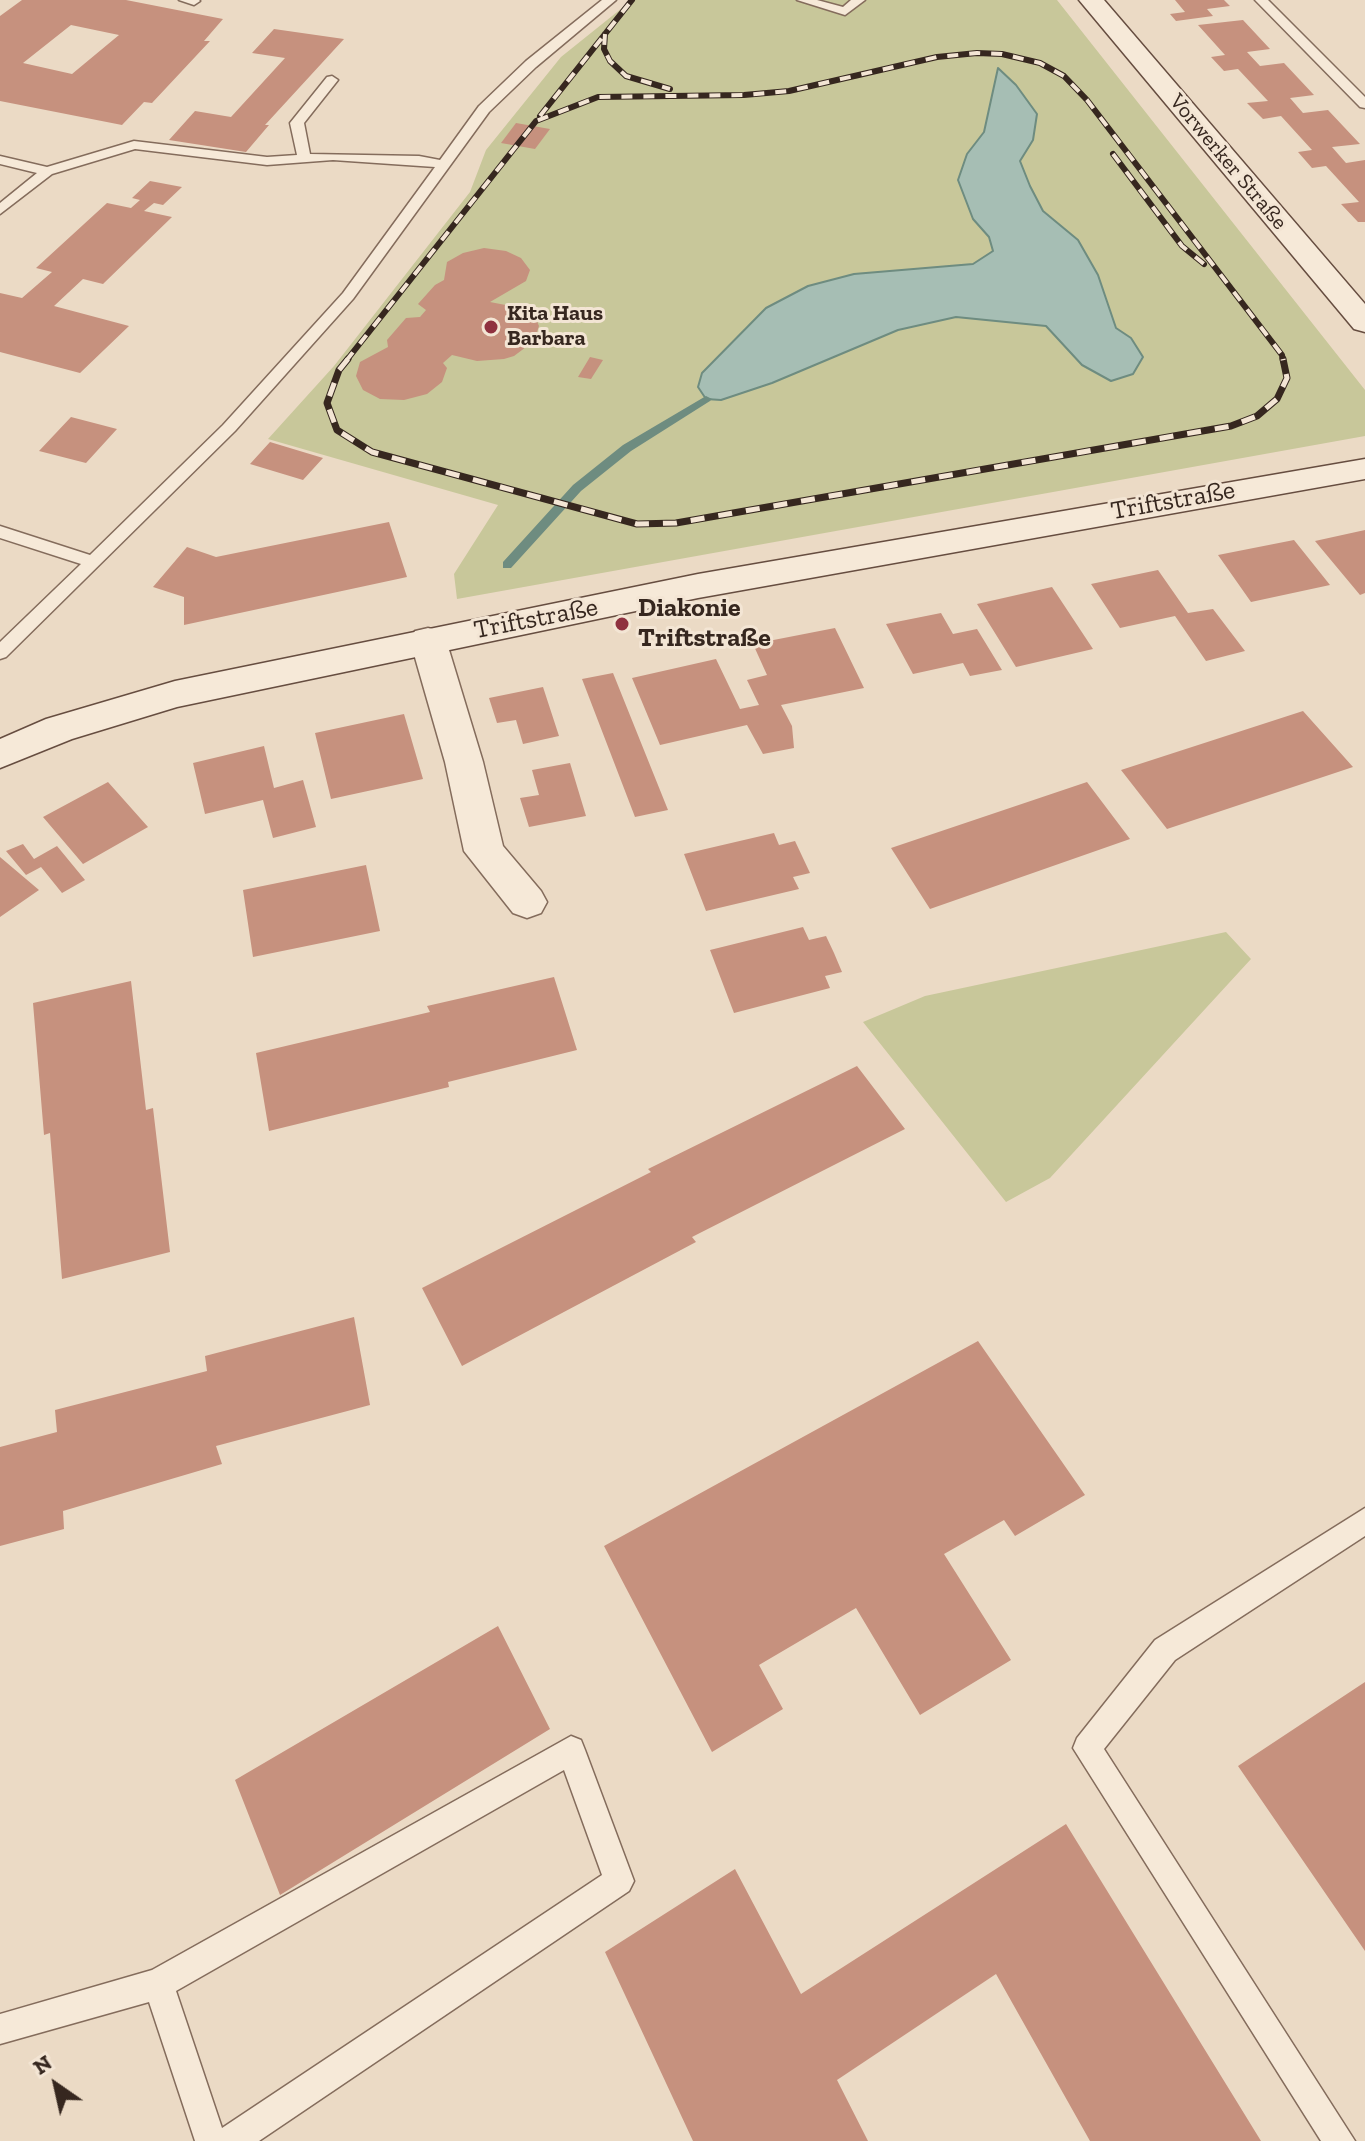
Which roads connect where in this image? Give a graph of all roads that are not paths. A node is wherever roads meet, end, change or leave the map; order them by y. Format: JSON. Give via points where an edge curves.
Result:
{"nodes":[{"id":1,"x":610,"y":0,"type":"edge"},
{"id":2,"x":803,"y":0,"type":"edge"},
{"id":3,"x":859,"y":0,"type":"edge"},
{"id":4,"x":1091,"y":0,"type":"edge"},
{"id":5,"x":1261,"y":0,"type":"edge"},
{"id":6,"x":332,"y":80,"type":"dead end"},
{"id":7,"x":1365,"y":104,"type":"edge"},
{"id":8,"x":304,"y":158,"type":"junction"},
{"id":9,"x":0,"y":160,"type":"edge"},
{"id":10,"x":441,"y":164,"type":"junction"},
{"id":11,"x":47,"y":171,"type":"junction"},
{"id":12,"x":0,"y":210,"type":"edge"},
{"id":13,"x":1365,"y":323,"type":"edge"},
{"id":14,"x":1365,"y":469,"type":"edge"},
{"id":15,"x":0,"y":532,"type":"edge"},
{"id":16,"x":94,"y":562,"type":"junction"},
{"id":17,"x":428,"y":640,"type":"junction"},
{"id":18,"x":0,"y":653,"type":"edge"},
{"id":19,"x":0,"y":754,"type":"edge"},
{"id":20,"x":527,"y":902,"type":"dead end"},
{"id":21,"x":1365,"y":1521,"type":"edge"},
{"id":22,"x":158,"y":1984,"type":"junction"},
{"id":23,"x":0,"y":2029,"type":"edge"},
{"id":24,"x":211,"y":2141,"type":"edge"},
{"id":25,"x":231,"y":2141,"type":"edge"},
{"id":26,"x":1339,"y":2141,"type":"edge"}],
"edges":[{"from":1,"to":10,"type":"lane","via":[[484,109]]},
{"from":2,"to":3,"type":"lane","via":[[845,11]]},
{"from":4,"to":13,"type":"street","name":"Vorwerker Straße"},
{"from":5,"to":7,"type":"lane"},
{"from":6,"to":8,"type":"lane","via":[[297,123]]},
{"from":8,"to":10,"type":"lane"},
{"from":8,"to":11,"type":"lane","via":[[267,161],[134,145]]},
{"from":9,"to":11,"type":"lane"},
{"from":10,"to":16,"type":"lane","via":[[348,296],[229,428]]},
{"from":11,"to":12,"type":"lane"},
{"from":14,"to":17,"type":"street","name":"Triftstraße","via":[[698,586]]},
{"from":15,"to":16,"type":"lane"},
{"from":16,"to":18,"type":"lane"},
{"from":17,"to":19,"type":"street","name":"Triftstraße","via":[[175,694],[59,729]]},
{"from":17,"to":20,"type":"street","via":[[484,851]]},
{"from":21,"to":26,"type":"lane","via":[[1165,1650],[1087,1748]]},
{"from":22,"to":23,"type":"lane"},
{"from":22,"to":24,"type":"lane"},
{"from":22,"to":25,"type":"lane","via":[[571,1750],[619,1881]]}]}
